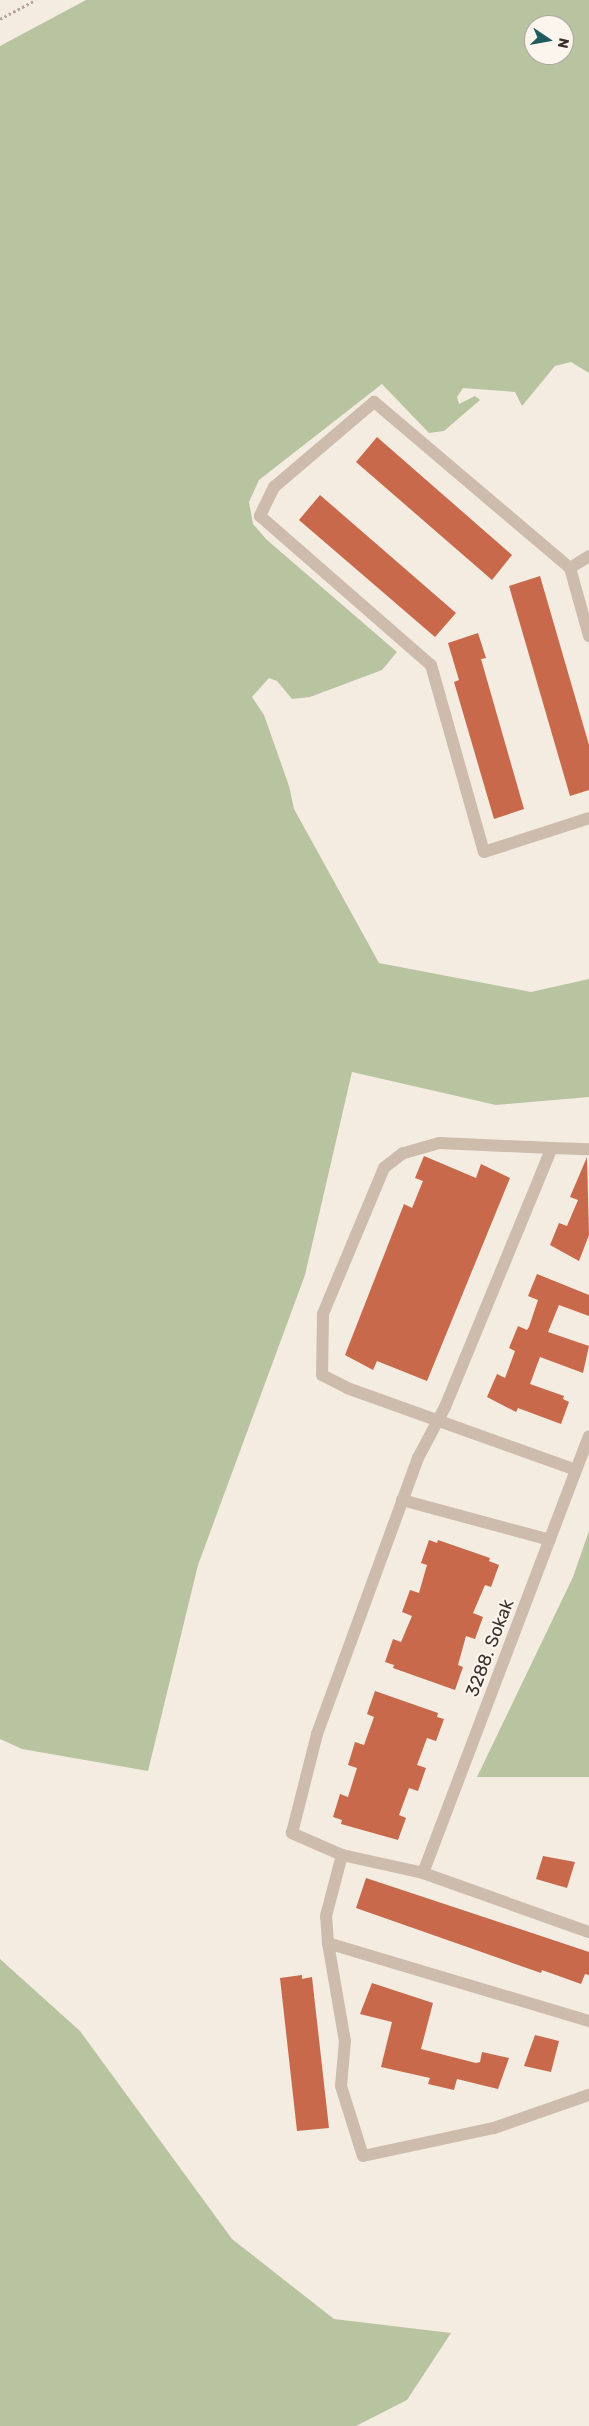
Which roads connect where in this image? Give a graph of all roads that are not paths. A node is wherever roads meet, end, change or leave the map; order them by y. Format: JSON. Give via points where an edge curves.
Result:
{"nodes":[{"id":1,"x":589,"y":556,"type":"edge"},
{"id":2,"x":570,"y":568,"type":"junction"},
{"id":3,"x":589,"y":636,"type":"edge"},
{"id":4,"x":589,"y":818,"type":"edge"},
{"id":5,"x":552,"y":1148,"type":"junction"},
{"id":6,"x":589,"y":1149,"type":"edge"},
{"id":7,"x":438,"y":1419,"type":"junction"},
{"id":8,"x":589,"y":1436,"type":"edge"},
{"id":9,"x":576,"y":1470,"type":"junction"},
{"id":10,"x":402,"y":1500,"type":"junction"},
{"id":11,"x":550,"y":1540,"type":"junction"},
{"id":12,"x":342,"y":1855,"type":"junction"},
{"id":13,"x":423,"y":1873,"type":"junction"},
{"id":14,"x":589,"y":1932,"type":"edge"},
{"id":15,"x":328,"y":1943,"type":"junction"},
{"id":16,"x":589,"y":2021,"type":"edge"},
{"id":17,"x":589,"y":2095,"type":"edge"}],
"edges":[{"from":1,"to":2,"type":"street"},
{"from":2,"to":3,"type":"street"},
{"from":2,"to":4,"type":"street","via":[[374,402],[274,487],[260,516],[431,665],[484,852]]},
{"from":5,"to":6,"type":"street"},
{"from":5,"to":7,"type":"street"},
{"from":5,"to":7,"type":"street","via":[[440,1143],[403,1153],[384,1168],[323,1314],[322,1375],[347,1388]]},
{"from":7,"to":9,"type":"street"},
{"from":7,"to":10,"type":"street"},
{"from":8,"to":9,"type":"street","name":"3288. Sokak"},
{"from":9,"to":11,"type":"street","name":"3288. Sokak"},
{"from":10,"to":11,"type":"street"},
{"from":10,"to":12,"type":"street","via":[[317,1734],[292,1833]]},
{"from":11,"to":13,"type":"street","name":"3288. Sokak"},
{"from":12,"to":13,"type":"street"},
{"from":12,"to":15,"type":"street","via":[[326,1916]]},
{"from":13,"to":14,"type":"street"},
{"from":15,"to":16,"type":"street"},
{"from":15,"to":17,"type":"street","via":[[345,2041],[341,2086],[363,2156],[494,2128]]}]}
